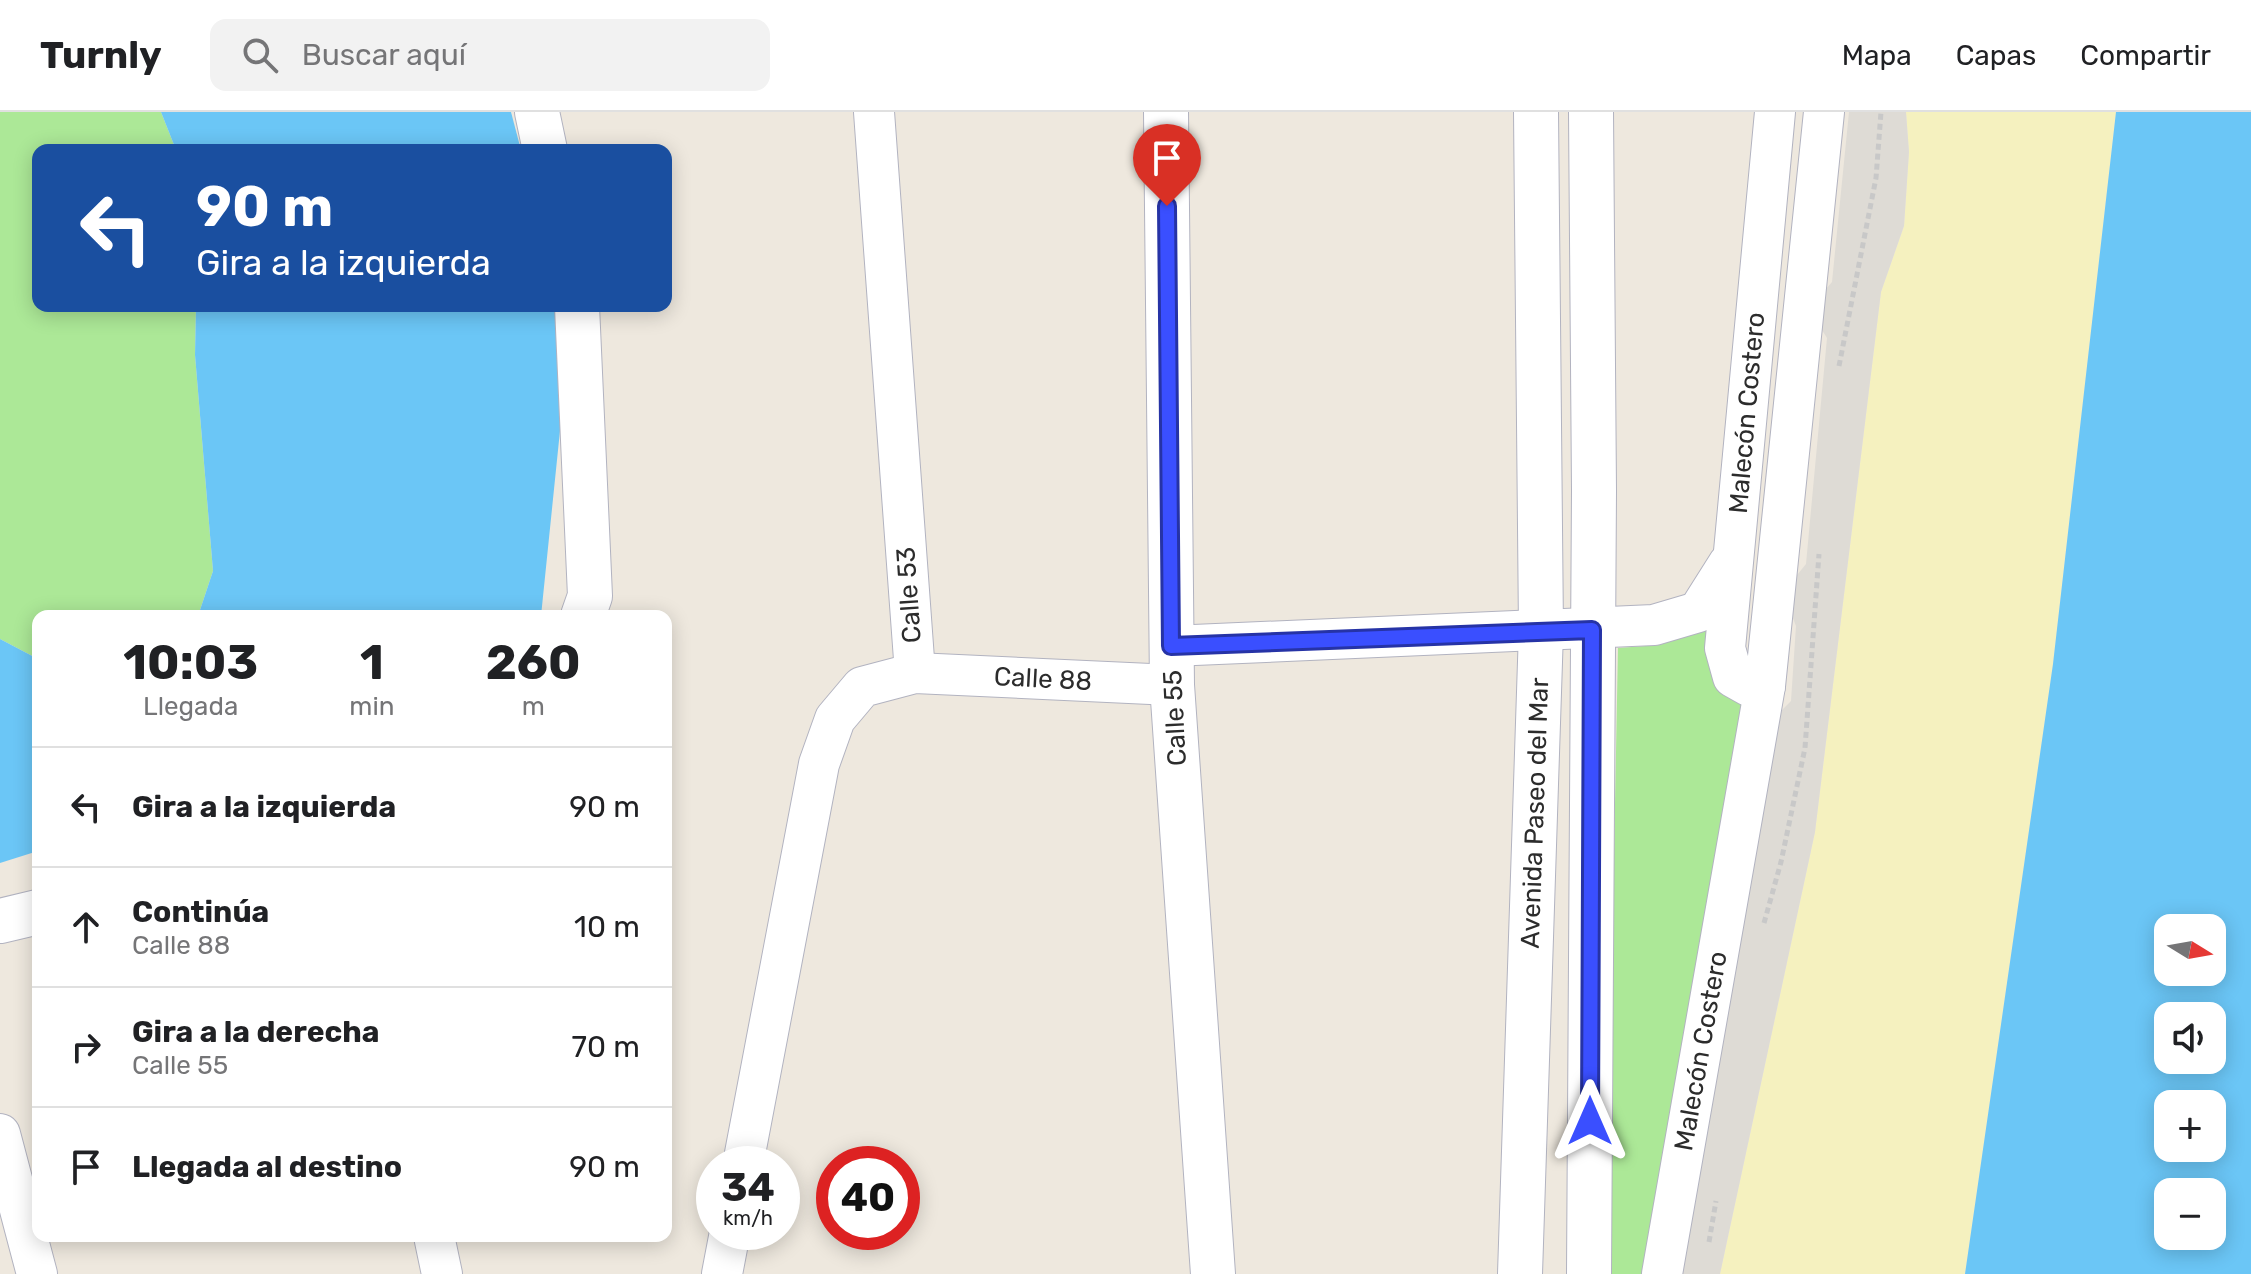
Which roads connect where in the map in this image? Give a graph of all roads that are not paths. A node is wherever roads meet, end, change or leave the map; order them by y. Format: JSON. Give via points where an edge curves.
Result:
{"nodes":[{"id":1,"x":537,"y":112,"type":"edge"},
{"id":2,"x":874,"y":112,"type":"edge"},
{"id":3,"x":1166,"y":112,"type":"edge"},
{"id":4,"x":1536,"y":112,"type":"edge"},
{"id":5,"x":1591,"y":112,"type":"edge"},
{"id":6,"x":1773,"y":129,"type":"edge"},
{"id":7,"x":1822,"y":131,"type":"edge"},
{"id":8,"x":544,"y":144,"type":"edge"},
{"id":9,"x":577,"y":312,"type":"edge"},
{"id":10,"x":1734,"y":555,"type":"junction"},
{"id":11,"x":585,"y":610,"type":"edge"},
{"id":12,"x":1592,"y":630,"type":"junction"},
{"id":13,"x":1541,"y":631,"type":"junction"},
{"id":14,"x":1171,"y":666,"type":"junction"},
{"id":15,"x":915,"y":673,"type":"junction"},
{"id":16,"x":1765,"y":686,"type":"junction"},
{"id":17,"x":32,"y":913,"type":"edge"},
{"id":18,"x":0,"y":921,"type":"edge"},
{"id":19,"x":0,"y":1134,"type":"edge"},
{"id":20,"x":746,"y":1146,"type":"edge"},
{"id":21,"x":435,"y":1242,"type":"edge"},
{"id":22,"x":727,"y":1250,"type":"edge"},
{"id":23,"x":37,"y":1274,"type":"edge"},
{"id":24,"x":442,"y":1274,"type":"edge"},
{"id":25,"x":722,"y":1274,"type":"edge"},
{"id":26,"x":1213,"y":1274,"type":"edge"},
{"id":27,"x":1520,"y":1274,"type":"edge"},
{"id":28,"x":1589,"y":1274,"type":"edge"},
{"id":29,"x":1662,"y":1274,"type":"edge"}],
"edges":[{"from":1,"to":8,"type":"street"},
{"from":2,"to":15,"type":"street","name":"Calle 53"},
{"from":3,"to":14,"type":"street","name":"Calle 55"},
{"from":4,"to":13,"type":"street","name":"Avenida Paseo del Mar"},
{"from":5,"to":12,"type":"street","name":"Avenida Paseo del Mar"},
{"from":6,"to":7,"type":"street"},
{"from":6,"to":10,"type":"street","name":"Malecón Costero"},
{"from":7,"to":16,"type":"street","name":"Malecón Costero"},
{"from":9,"to":11,"type":"street","via":[[590,596]]},
{"from":10,"to":12,"type":"street","name":"Calle 88","via":[[1698,612],[1654,625]]},
{"from":10,"to":16,"type":"street","name":"Malecón Costero","via":[[1725,648],[1733,677],[1749,686]]},
{"from":12,"to":13,"type":"street","name":"Calle 88"},
{"from":12,"to":28,"type":"street","name":"Avenida Paseo del Mar"},
{"from":13,"to":14,"type":"street","name":"Calle 88"},
{"from":13,"to":27,"type":"street","name":"Avenida Paseo del Mar"},
{"from":14,"to":15,"type":"street","name":"Calle 88"},
{"from":14,"to":26,"type":"street","name":"Calle 55"},
{"from":15,"to":20,"type":"street","name":"Calle 53","via":[[862,687],[835,719],[819,764]]},
{"from":16,"to":29,"type":"street","name":"Malecón Costero"},
{"from":17,"to":18,"type":"street"},
{"from":19,"to":23,"type":"street"},
{"from":21,"to":24,"type":"street"},
{"from":22,"to":25,"type":"street"}]}
